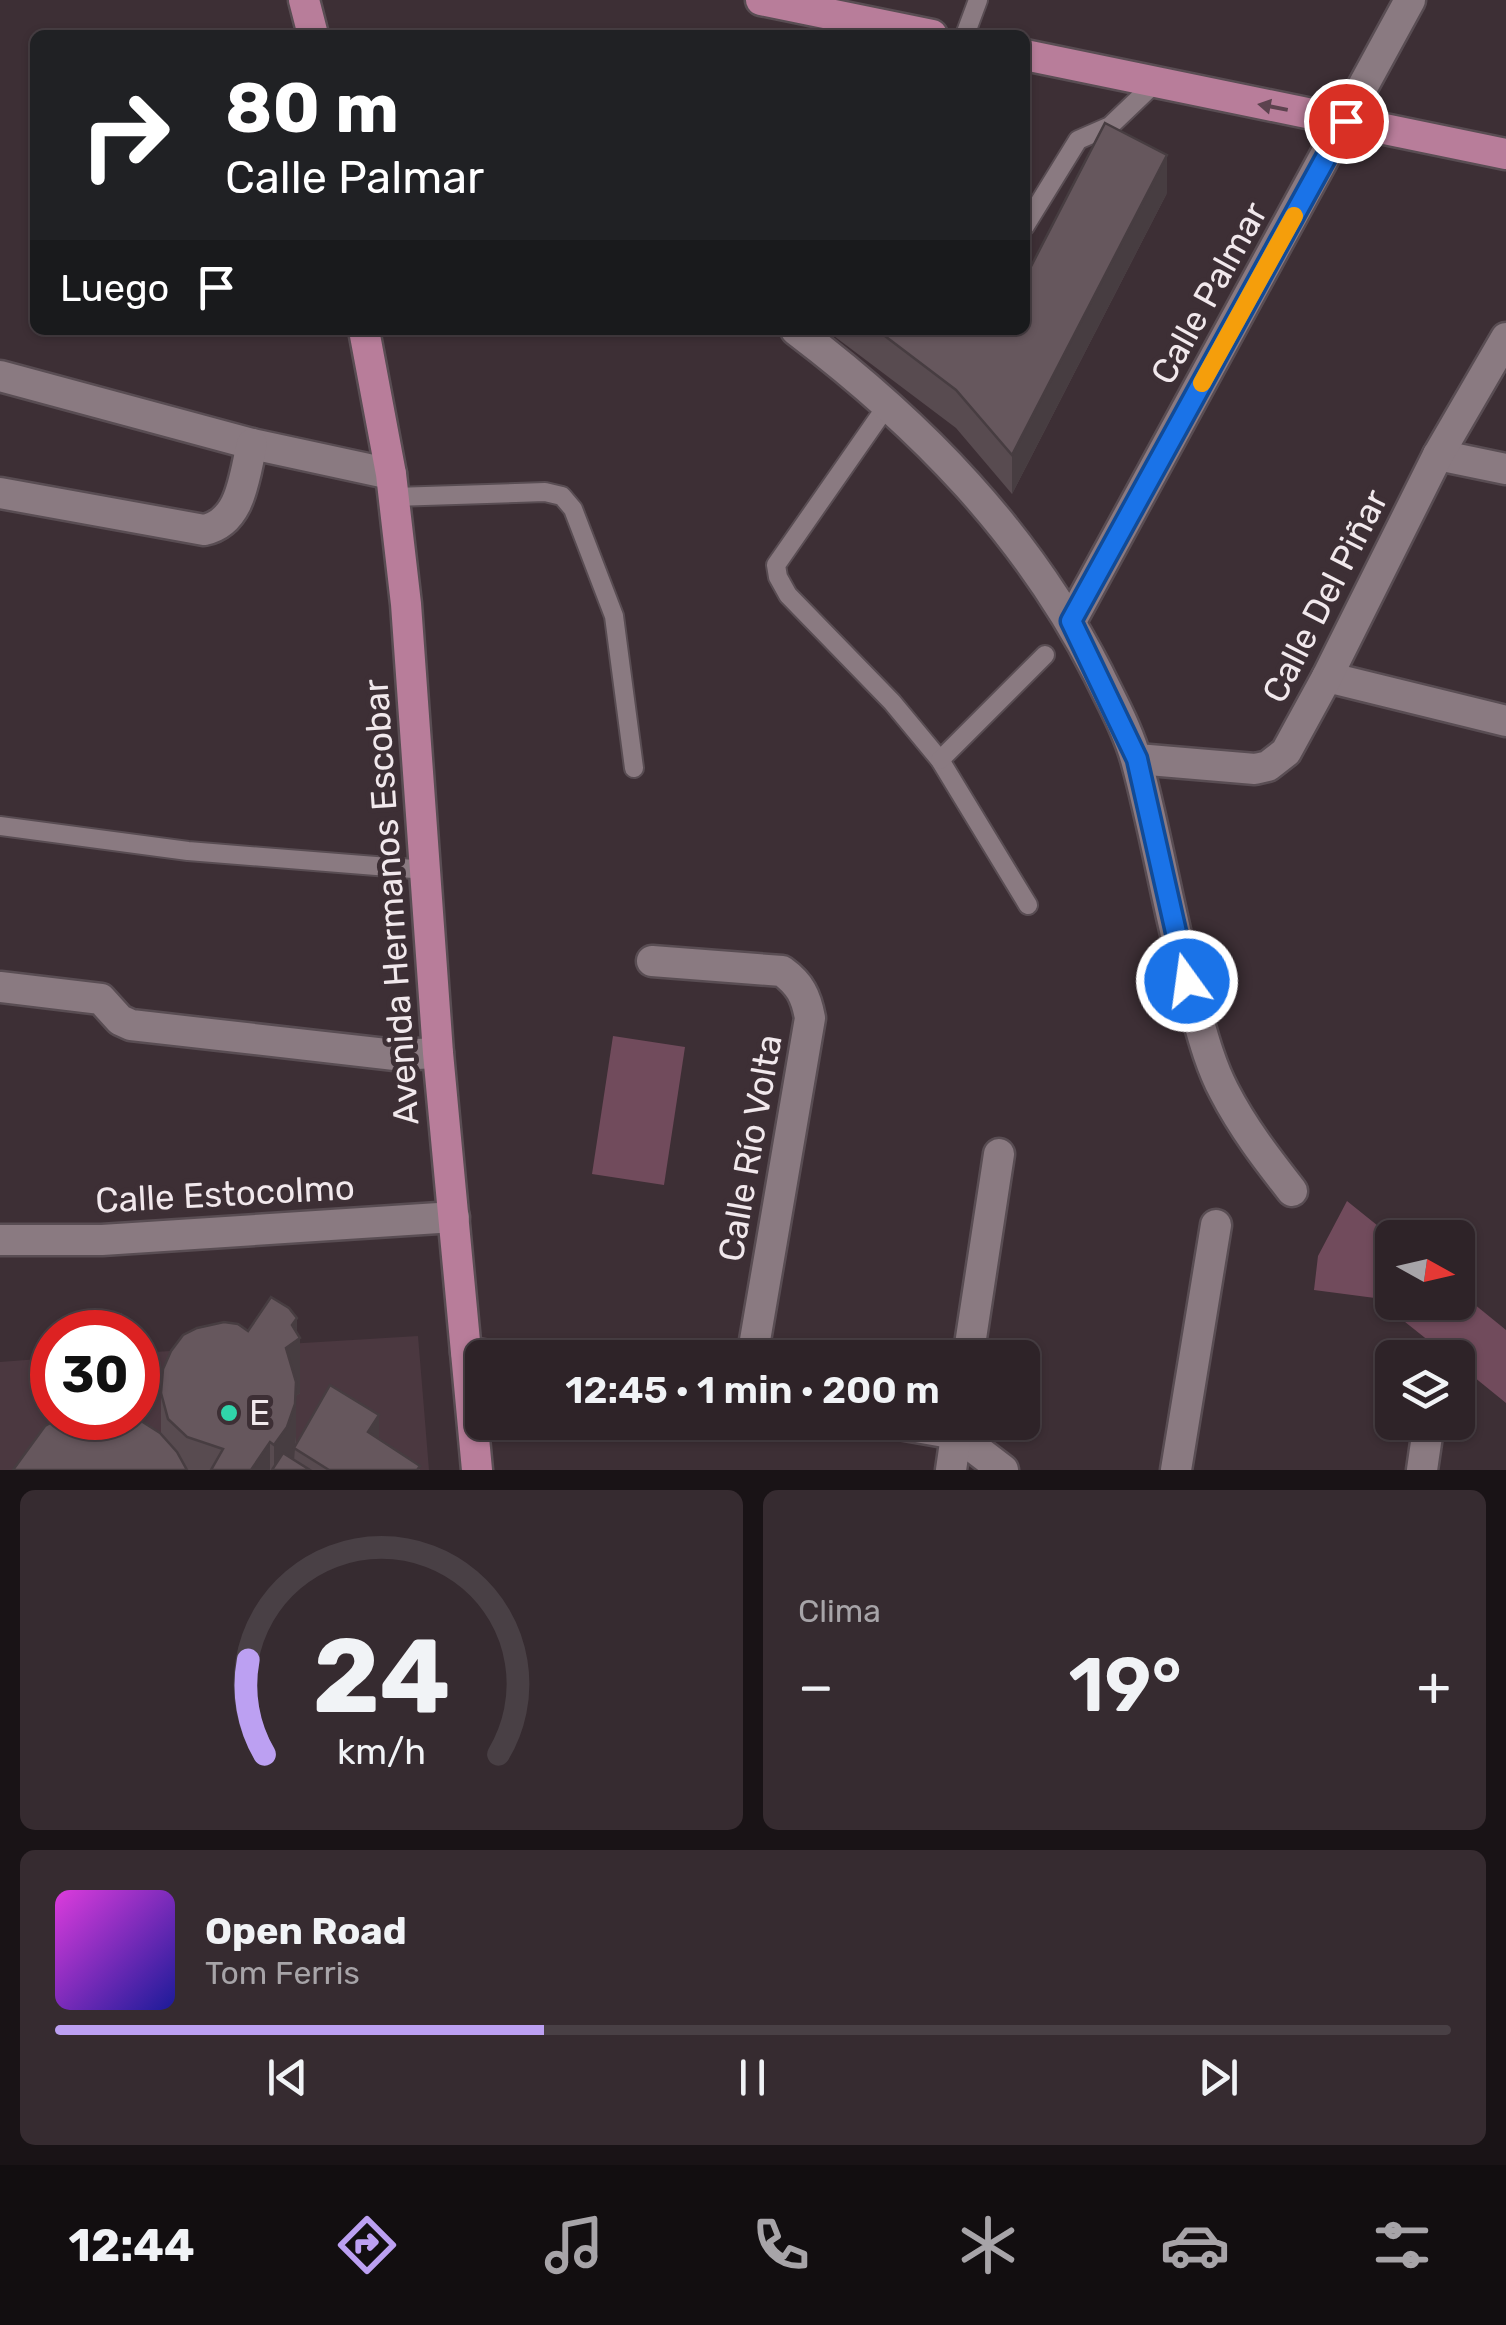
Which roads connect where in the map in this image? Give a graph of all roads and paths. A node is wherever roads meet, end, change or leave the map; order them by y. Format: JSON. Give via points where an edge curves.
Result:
{"nodes":[{"id":1,"x":304,"y":0,"type":"edge"},
{"id":2,"x":978,"y":0,"type":"edge"},
{"id":3,"x":1410,"y":0,"type":"edge"},
{"id":4,"x":776,"y":2,"type":"edge"},
{"id":5,"x":312,"y":30,"type":"edge"},
{"id":6,"x":908,"y":30,"type":"edge"},
{"id":7,"x":967,"y":30,"type":"edge"},
{"id":8,"x":1030,"y":56,"type":"edge"},
{"id":9,"x":1155,"y":84,"type":"junction"},
{"id":10,"x":1346,"y":121,"type":"junction"},
{"id":11,"x":1506,"y":154,"type":"edge"},
{"id":12,"x":1030,"y":218,"type":"edge"},
{"id":13,"x":365,"y":335,"type":"edge"},
{"id":14,"x":802,"y":335,"type":"edge"},
{"id":15,"x":1506,"y":338,"type":"edge"},
{"id":16,"x":0,"y":376,"type":"edge"},
{"id":17,"x":886,"y":407,"type":"junction"},
{"id":18,"x":252,"y":444,"type":"junction"},
{"id":19,"x":1438,"y":455,"type":"junction"},
{"id":20,"x":1506,"y":469,"type":"edge"},
{"id":21,"x":392,"y":485,"type":"junction"},
{"id":22,"x":0,"y":494,"type":"edge"},
{"id":23,"x":1071,"y":621,"type":"junction"},
{"id":24,"x":1045,"y":655,"type":"dead end"},
{"id":25,"x":1327,"y":677,"type":"junction"},
{"id":26,"x":1506,"y":721,"type":"edge"},
{"id":27,"x":1137,"y":759,"type":"junction"},
{"id":28,"x":940,"y":760,"type":"junction"},
{"id":29,"x":634,"y":768,"type":"dead end"},
{"id":30,"x":0,"y":826,"type":"edge"},
{"id":31,"x":426,"y":870,"type":"junction"},
{"id":32,"x":1028,"y":904,"type":"dead end"},
{"id":33,"x":652,"y":962,"type":"dead end"},
{"id":34,"x":0,"y":987,"type":"edge"},
{"id":35,"x":438,"y":1052,"type":"junction"},
{"id":36,"x":1000,"y":1154,"type":"dead end"},
{"id":37,"x":1292,"y":1191,"type":"dead end"},
{"id":38,"x":454,"y":1217,"type":"junction"},
{"id":39,"x":1216,"y":1225,"type":"dead end"},
{"id":40,"x":0,"y":1240,"type":"edge"},
{"id":41,"x":755,"y":1340,"type":"edge"},
{"id":42,"x":971,"y":1340,"type":"edge"},
{"id":43,"x":465,"y":1341,"type":"edge"},
{"id":44,"x":474,"y":1440,"type":"edge"},
{"id":45,"x":955,"y":1440,"type":"edge"},
{"id":46,"x":970,"y":1440,"type":"edge"},
{"id":47,"x":1427,"y":1440,"type":"edge"},
{"id":48,"x":477,"y":1470,"type":"edge"},
{"id":49,"x":951,"y":1470,"type":"edge"},
{"id":50,"x":1003,"y":1470,"type":"edge"},
{"id":51,"x":1176,"y":1470,"type":"edge"},
{"id":52,"x":1422,"y":1470,"type":"edge"}],
"edges":[{"from":1,"to":5,"type":"main road"},
{"from":2,"to":7,"type":"lane"},
{"from":3,"to":10,"type":"street","name":"Calle Palmar"},
{"from":4,"to":6,"type":"main road"},
{"from":8,"to":9,"type":"main road"},
{"from":10,"to":9,"type":"main road","one_way":true},
{"from":9,"to":12,"type":"lane","via":[[1110,126],[1078,140]]},
{"from":10,"to":11,"type":"main road"},
{"from":10,"to":23,"type":"street","name":"Calle Palmar"},
{"from":13,"to":21,"type":"main road","name":"Avenida Hermanos Escobar"},
{"from":14,"to":17,"type":"street"},
{"from":15,"to":19,"type":"street","name":"Calle Del Piñar"},
{"from":16,"to":18,"type":"street"},
{"from":17,"to":23,"type":"street","via":[[958,470]]},
{"from":17,"to":28,"type":"lane","via":[[776,565],[788,595]]},
{"from":18,"to":21,"type":"street"},
{"from":18,"to":22,"type":"street","via":[[237,502],[228,518],[204,530]]},
{"from":19,"to":20,"type":"street"},
{"from":19,"to":25,"type":"street","name":"Calle Del Piñar"},
{"from":21,"to":29,"type":"lane","via":[[545,492],[562,496],[574,510],[614,616]]},
{"from":21,"to":31,"type":"main road","name":"Avenida Hermanos Escobar"},
{"from":23,"to":27,"type":"street"},
{"from":24,"to":28,"type":"lane"},
{"from":25,"to":26,"type":"street"},
{"from":25,"to":27,"type":"street","name":"Calle Del Piñar","via":[[1286,752],[1268,766]]},
{"from":27,"to":37,"type":"street","via":[[1202,1033],[1230,1102]]},
{"from":28,"to":32,"type":"lane"},
{"from":30,"to":31,"type":"lane","via":[[188,851]]},
{"from":31,"to":35,"type":"main road","name":"Avenida Hermanos Escobar"},
{"from":33,"to":41,"type":"street","name":"Calle Río Volta","via":[[782,971],[806,997],[810,1018]]},
{"from":34,"to":35,"type":"street","via":[[102,999],[131,1025],[395,1055]]},
{"from":35,"to":38,"type":"main road","name":"Avenida Hermanos Escobar"},
{"from":36,"to":42,"type":"street"},
{"from":38,"to":40,"type":"street","name":"Calle Estocolmo","via":[[102,1240]]},
{"from":38,"to":43,"type":"main road","name":"Avenida Hermanos Escobar"},
{"from":39,"to":51,"type":"street"},
{"from":44,"to":48,"type":"main road","name":"Avenida Hermanos Escobar"},
{"from":45,"to":49,"type":"street"},
{"from":46,"to":50,"type":"street"},
{"from":47,"to":52,"type":"street"}]}
